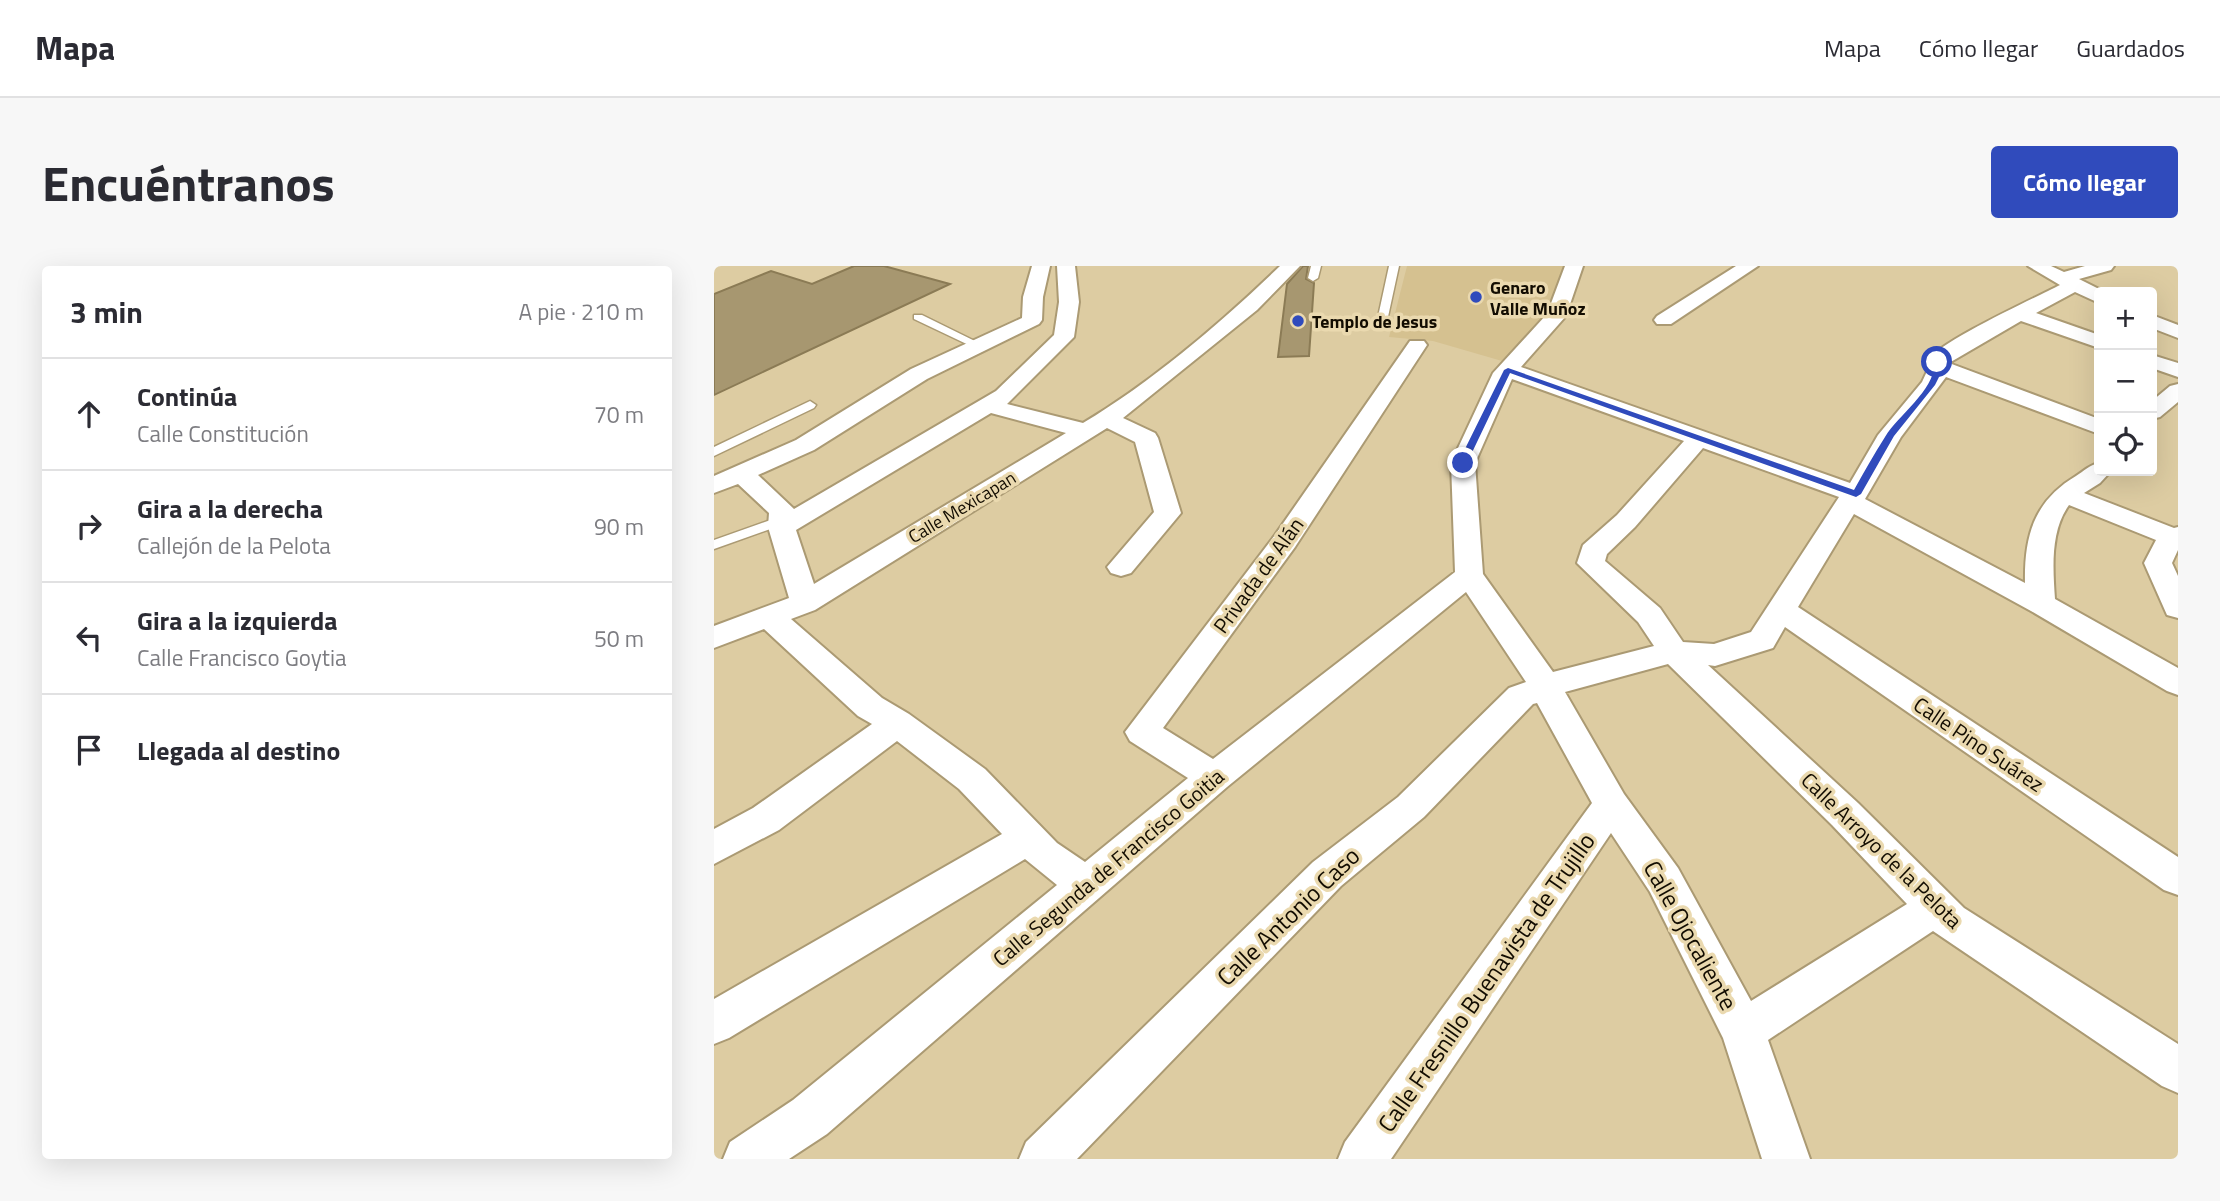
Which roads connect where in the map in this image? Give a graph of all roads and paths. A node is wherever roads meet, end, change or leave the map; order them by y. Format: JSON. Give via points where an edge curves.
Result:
{"nodes":[{"id":1,"x":1041,"y":266,"type":"edge"},
{"id":2,"x":1066,"y":266,"type":"edge"},
{"id":3,"x":1291,"y":266,"type":"edge"},
{"id":4,"x":1315,"y":266,"type":"edge"},
{"id":5,"x":1394,"y":266,"type":"edge"},
{"id":6,"x":1574,"y":266,"type":"edge"},
{"id":7,"x":1749,"y":266,"type":"edge"},
{"id":8,"x":2037,"y":266,"type":"edge"},
{"id":9,"x":2105,"y":266,"type":"edge"},
{"id":10,"x":1312,"y":278,"type":"dead end"},
{"id":11,"x":2068,"y":281,"type":"junction"},
{"id":12,"x":2094,"y":294,"type":"edge"},
{"id":13,"x":1033,"y":297,"type":"junction"},
{"id":14,"x":2178,"y":306,"type":"edge"},
{"id":15,"x":2157,"y":313,"type":"edge"},
{"id":16,"x":2019,"y":314,"type":"junction"},
{"id":17,"x":918,"y":317,"type":"dead end"},
{"id":18,"x":1664,"y":320,"type":"dead end"},
{"id":19,"x":2157,"y":323,"type":"edge"},
{"id":20,"x":1381,"y":326,"type":"dead end"},
{"id":21,"x":2178,"y":332,"type":"edge"},
{"id":22,"x":2094,"y":340,"type":"edge"},
{"id":23,"x":1417,"y":345,"type":"dead end"},
{"id":24,"x":979,"y":346,"type":"junction"},
{"id":25,"x":2157,"y":363,"type":"edge"},
{"id":26,"x":1940,"y":367,"type":"junction"},
{"id":27,"x":1508,"y":370,"type":"junction"},
{"id":28,"x":2178,"y":370,"type":"edge"},
{"id":29,"x":2178,"y":391,"type":"edge"},
{"id":30,"x":810,"y":405,"type":"dead end"},
{"id":31,"x":989,"y":406,"type":"junction"},
{"id":32,"x":2157,"y":408,"type":"edge"},
{"id":33,"x":2094,"y":424,"type":"edge"},
{"id":34,"x":1096,"y":425,"type":"junction"},
{"id":35,"x":1699,"y":438,"type":"junction"},
{"id":36,"x":714,"y":452,"type":"edge"},
{"id":37,"x":2094,"y":473,"type":"edge"},
{"id":38,"x":743,"y":474,"type":"junction"},
{"id":39,"x":714,"y":485,"type":"edge"},
{"id":40,"x":2064,"y":494,"type":"junction"},
{"id":41,"x":1853,"y":497,"type":"junction"},
{"id":42,"x":782,"y":523,"type":"junction"},
{"id":43,"x":2173,"y":540,"type":"edge"},
{"id":44,"x":714,"y":545,"type":"edge"},
{"id":45,"x":1121,"y":566,"type":"dead end"},
{"id":46,"x":1469,"y":575,"type":"junction"},
{"id":47,"x":805,"y":603,"type":"junction"},
{"id":48,"x":2041,"y":604,"type":"junction"},
{"id":49,"x":2178,"y":608,"type":"edge"},
{"id":50,"x":1781,"y":610,"type":"junction"},
{"id":51,"x":768,"y":616,"type":"junction"},
{"id":52,"x":714,"y":637,"type":"edge"},
{"id":53,"x":1674,"y":652,"type":"junction"},
{"id":54,"x":2178,"y":683,"type":"edge"},
{"id":55,"x":1544,"y":689,"type":"junction"},
{"id":56,"x":897,"y":723,"type":"junction"},
{"id":57,"x":1214,"y":777,"type":"junction"},
{"id":58,"x":1611,"y":804,"type":"junction"},
{"id":59,"x":1028,"y":838,"type":"junction"},
{"id":60,"x":714,"y":848,"type":"edge"},
{"id":61,"x":2178,"y":878,"type":"edge"},
{"id":62,"x":1087,"y":886,"type":"junction"},
{"id":63,"x":1937,"y":906,"type":"junction"},
{"id":64,"x":714,"y":1023,"type":"edge"},
{"id":65,"x":1743,"y":1031,"type":"junction"},
{"id":66,"x":2178,"y":1070,"type":"edge"},
{"id":67,"x":747,"y":1159,"type":"edge"},
{"id":68,"x":1043,"y":1159,"type":"edge"},
{"id":69,"x":1362,"y":1159,"type":"edge"},
{"id":70,"x":1786,"y":1159,"type":"edge"}],
"edges":[{"from":1,"to":13,"type":"street"},
{"from":2,"to":13,"type":"street"},
{"from":2,"to":31,"type":"street","via":[[1069,302],[1064,337]]},
{"from":3,"to":34,"type":"street","name":"Calle Mexicapan","via":[[1250,306]]},
{"from":4,"to":10,"type":"lane"},
{"from":5,"to":20,"type":"lane"},
{"from":6,"to":27,"type":"street","via":[[1556,316]]},
{"from":7,"to":18,"type":"street"},
{"from":8,"to":11,"type":"street"},
{"from":9,"to":11,"type":"street"},
{"from":11,"to":12,"type":"street"},
{"from":11,"to":16,"type":"street"},
{"from":13,"to":24,"type":"street","via":[[1032,320]]},
{"from":14,"to":15,"type":"street"},
{"from":16,"to":22,"type":"street"},
{"from":16,"to":26,"type":"street","name":"Calle Antonio Caso","via":[[1955,349],[1937,362]]},
{"from":17,"to":24,"type":"lane"},
{"from":19,"to":21,"type":"street"},
{"from":23,"to":57,"type":"street","name":"Privada de Alán","via":[[1285,541],[1142,732]]},
{"from":24,"to":38,"type":"street","via":[[919,374],[805,445]]},
{"from":25,"to":28,"type":"street"},
{"from":26,"to":33,"type":"street"},
{"from":26,"to":41,"type":"street","name":"Calle Antonio Caso","via":[[1932,384],[1890,435]]},
{"from":27,"to":35,"type":"street"},
{"from":27,"to":46,"type":"street","via":[[1463,463]]},
{"from":29,"to":32,"type":"street"},
{"from":30,"to":36,"type":"lane"},
{"from":31,"to":34,"type":"street"},
{"from":31,"to":42,"type":"street"},
{"from":34,"to":45,"type":"street","via":[[1146,438],[1168,513]]},
{"from":34,"to":47,"type":"street","name":"Calle Mexicapan"},
{"from":35,"to":41,"type":"street"},
{"from":35,"to":53,"type":"street","name":"Calle Arroyo de la Pelota","via":[[1626,521],[1593,551],[1591,563],[1649,615]]},
{"from":37,"to":40,"type":"street"},
{"from":38,"to":39,"type":"street"},
{"from":38,"to":42,"type":"street","via":[[782,511]]},
{"from":40,"to":43,"type":"street"},
{"from":40,"to":48,"type":"street","via":[[2050,512],[2040,551]]},
{"from":41,"to":48,"type":"street"},
{"from":41,"to":50,"type":"street","name":"Calle Antonio Caso"},
{"from":42,"to":44,"type":"lane"},
{"from":42,"to":47,"type":"street"},
{"from":43,"to":49,"type":"street","via":[[2158,563]]},
{"from":46,"to":55,"type":"street","name":"Calle Ojocaliente"},
{"from":46,"to":57,"type":"street","name":"Calle Segunda de Francisco Goitia"},
{"from":47,"to":51,"type":"street","name":"Calle Mexicapan"},
{"from":48,"to":54,"type":"street"},
{"from":50,"to":53,"type":"street","name":"Calle Antonio Caso","via":[[1762,640],[1715,654]]},
{"from":50,"to":61,"type":"street","name":"Calle Pino Suárez"},
{"from":51,"to":52,"type":"street","name":"Calle Mexicapan"},
{"from":51,"to":56,"type":"street","via":[[870,707]]},
{"from":53,"to":55,"type":"street","name":"Calle Antonio Caso"},
{"from":53,"to":63,"type":"street","name":"Calle Arroyo de la Pelota"},
{"from":55,"to":58,"type":"street","name":"Calle Ojocaliente"},
{"from":55,"to":68,"type":"street","name":"Calle Antonio Caso","via":[[1521,696],[1410,807],[1327,874]]},
{"from":56,"to":59,"type":"street","via":[[972,779]]},
{"from":56,"to":60,"type":"street","via":[[766,819]]},
{"from":57,"to":62,"type":"street","name":"Calle Segunda de Francisco Goitia"},
{"from":58,"to":65,"type":"street","name":"Calle Ojocaliente","via":[[1664,880]]},
{"from":58,"to":69,"type":"street","name":"Calle Fresnillo Buenavista de Trujillo"},
{"from":59,"to":62,"type":"street"},
{"from":59,"to":64,"type":"street"},
{"from":62,"to":67,"type":"street","name":"Calle Segunda de Francisco Goitia","via":[[810,1116]]},
{"from":63,"to":65,"type":"street"},
{"from":63,"to":66,"type":"street","name":"Calle Arroyo de la Pelota","via":[[1950,920]]},
{"from":65,"to":70,"type":"street","name":"Calle Ojocaliente"}]}
